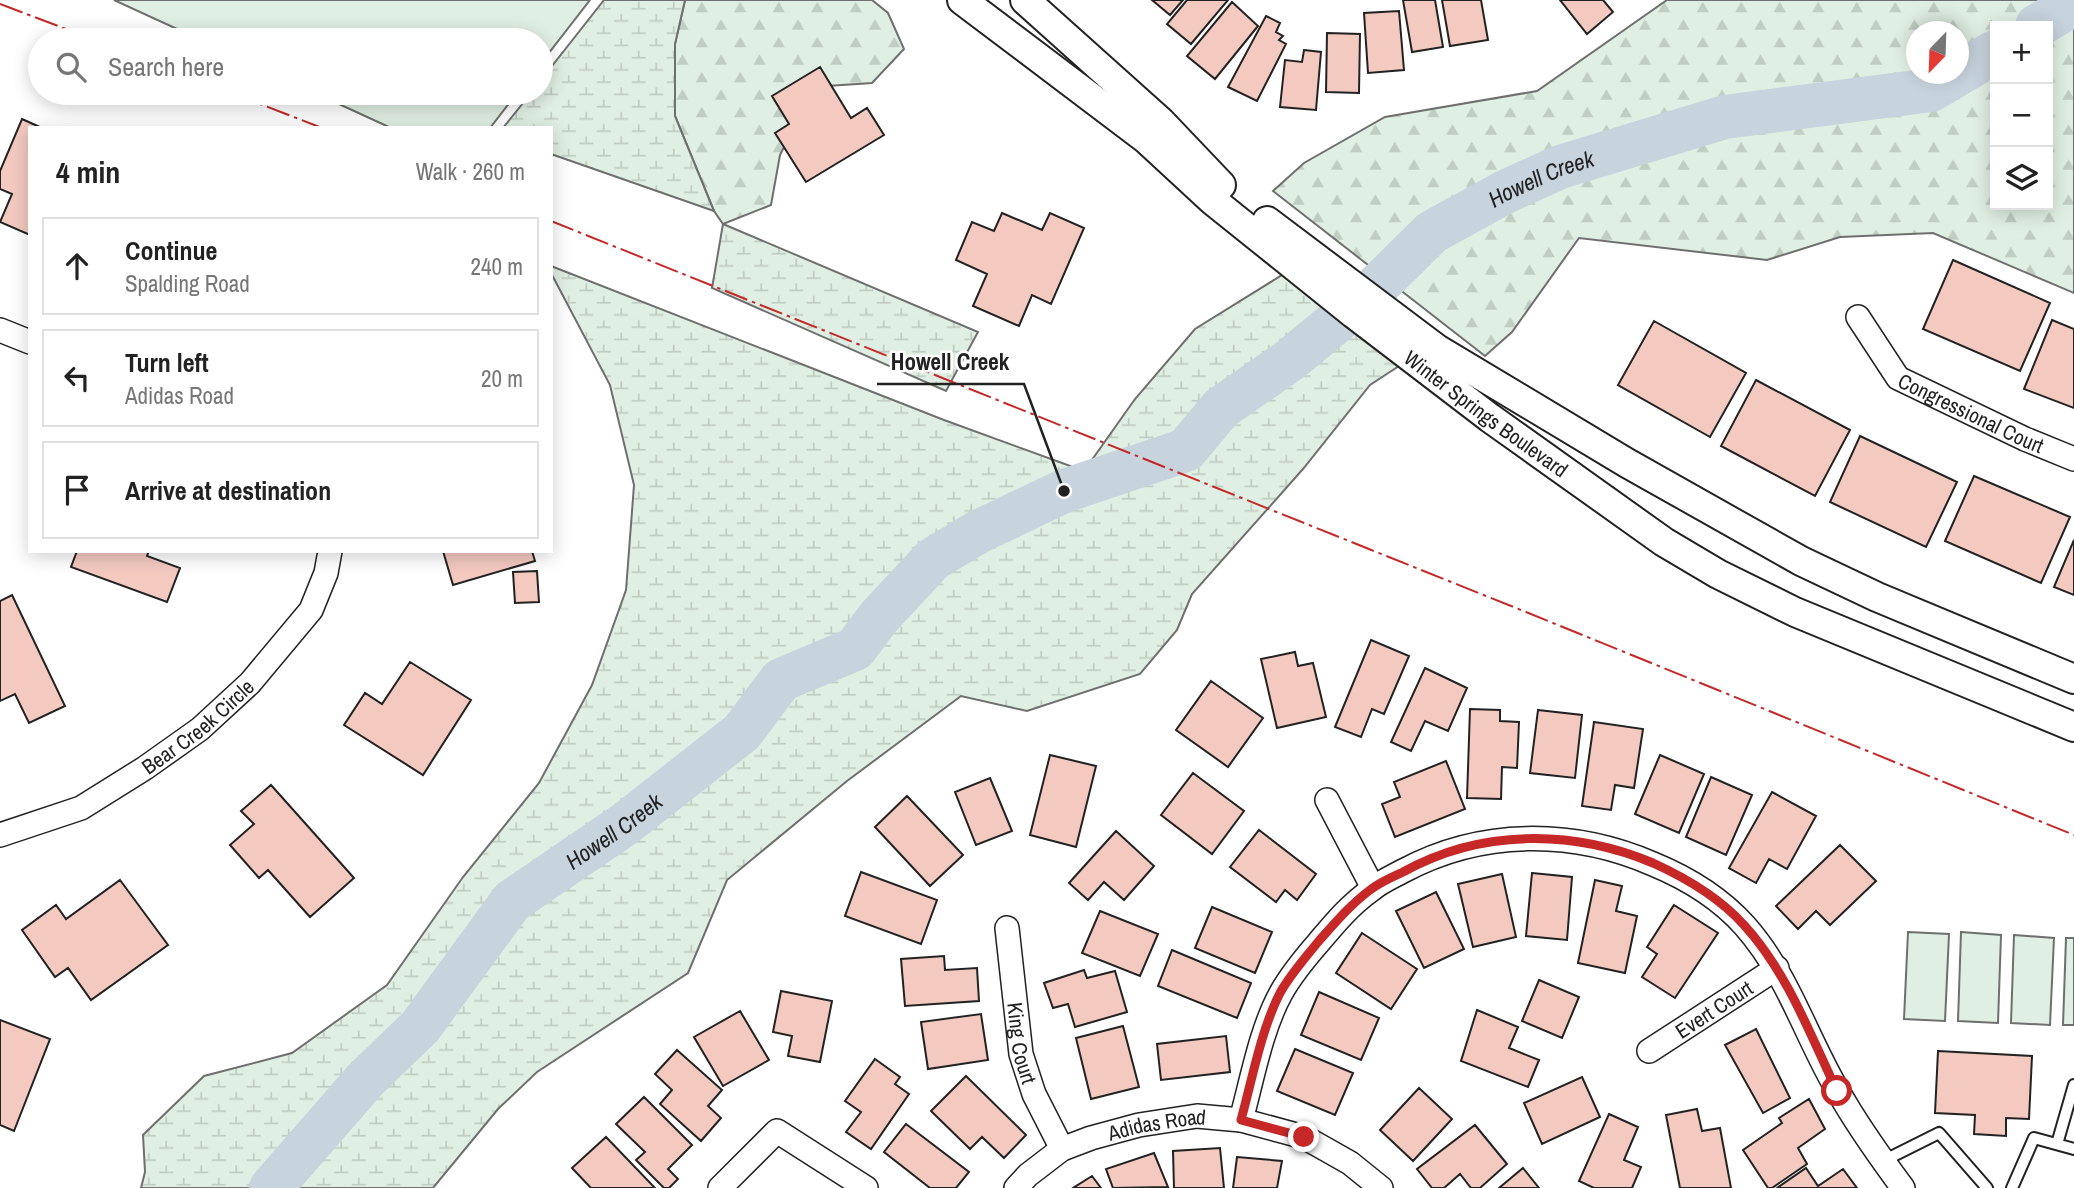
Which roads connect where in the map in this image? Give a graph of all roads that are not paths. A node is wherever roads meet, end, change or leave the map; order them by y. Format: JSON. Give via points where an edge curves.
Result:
{"nodes":[{"id":1,"x":962,"y":0,"type":"edge"},
{"id":2,"x":1025,"y":0,"type":"edge"},
{"id":3,"x":1283,"y":245,"type":"junction"},
{"id":4,"x":1362,"y":305,"type":"junction"},
{"id":5,"x":1858,"y":317,"type":"dead end"},
{"id":6,"x":0,"y":330,"type":"edge"},
{"id":7,"x":28,"y":341,"type":"edge"},
{"id":8,"x":2074,"y":459,"type":"edge"},
{"id":9,"x":330,"y":553,"type":"edge"},
{"id":10,"x":2074,"y":679,"type":"edge"},
{"id":11,"x":2074,"y":727,"type":"edge"},
{"id":12,"x":1327,"y":800,"type":"dead end"},
{"id":13,"x":0,"y":835,"type":"edge"},
{"id":14,"x":1373,"y":888,"type":"junction"},
{"id":15,"x":1007,"y":928,"type":"dead end"},
{"id":16,"x":1777,"y":968,"type":"junction"},
{"id":17,"x":1649,"y":1051,"type":"dead end"},
{"id":18,"x":2074,"y":1085,"type":"edge"},
{"id":19,"x":1241,"y":1120,"type":"junction"},
{"id":20,"x":2057,"y":1144,"type":"junction"},
{"id":21,"x":1062,"y":1149,"type":"junction"},
{"id":22,"x":2074,"y":1149,"type":"edge"},
{"id":23,"x":1883,"y":1161,"type":"junction"},
{"id":24,"x":720,"y":1188,"type":"edge"},
{"id":25,"x":866,"y":1188,"type":"edge"},
{"id":26,"x":1016,"y":1188,"type":"edge"},
{"id":27,"x":1381,"y":1188,"type":"edge"},
{"id":28,"x":1903,"y":1188,"type":"edge"},
{"id":29,"x":1987,"y":1188,"type":"edge"},
{"id":30,"x":2012,"y":1188,"type":"edge"}],
"edges":[{"from":1,"to":3,"type":"street","name":"Winter Springs Boulevard","via":[[1146,139],[1212,200]]},
{"from":2,"to":3,"type":"street","name":"Winter Springs Boulevard","via":[[1161,122]]},
{"from":3,"to":4,"type":"street","name":"Winter Springs Boulevard"},
{"from":4,"to":10,"type":"street","name":"Winter Springs Boulevard","via":[[1801,561]]},
{"from":4,"to":11,"type":"street","name":"Winter Springs Boulevard","via":[[1603,501],[1664,542],[1795,612]]},
{"from":5,"to":8,"type":"street","name":"Congressional Court","via":[[1898,378]]},
{"from":6,"to":7,"type":"street"},
{"from":9,"to":13,"type":"street","name":"Bear Creek Circle","via":[[327,573],[311,610],[250,683],[200,729],[81,808]]},
{"from":12,"to":14,"type":"street"},
{"from":14,"to":16,"type":"street","via":[[1428,858],[1485,842],[1543,837],[1591,844],[1678,874],[1719,901]]},
{"from":14,"to":19,"type":"street","via":[[1344,912],[1280,994]]},
{"from":15,"to":21,"type":"street","name":"King Court","via":[[1021,1054],[1034,1094]]},
{"from":16,"to":17,"type":"street","name":"Evert Court"},
{"from":16,"to":23,"type":"street","via":[[1837,1091]]},
{"from":18,"to":20,"type":"lane"},
{"from":19,"to":21,"type":"street","name":"Adidas Road","via":[[1197,1116],[1139,1125]]},
{"from":19,"to":27,"type":"street","name":"Adidas Road","via":[[1304,1137],[1350,1163]]},
{"from":20,"to":22,"type":"lane"},
{"from":20,"to":30,"type":"lane","via":[[2034,1138]]},
{"from":21,"to":26,"type":"street","name":"Adidas Road"},
{"from":23,"to":28,"type":"street"},
{"from":23,"to":29,"type":"lane","via":[[1939,1133]]},
{"from":24,"to":25,"type":"street","via":[[777,1131]]}]}
